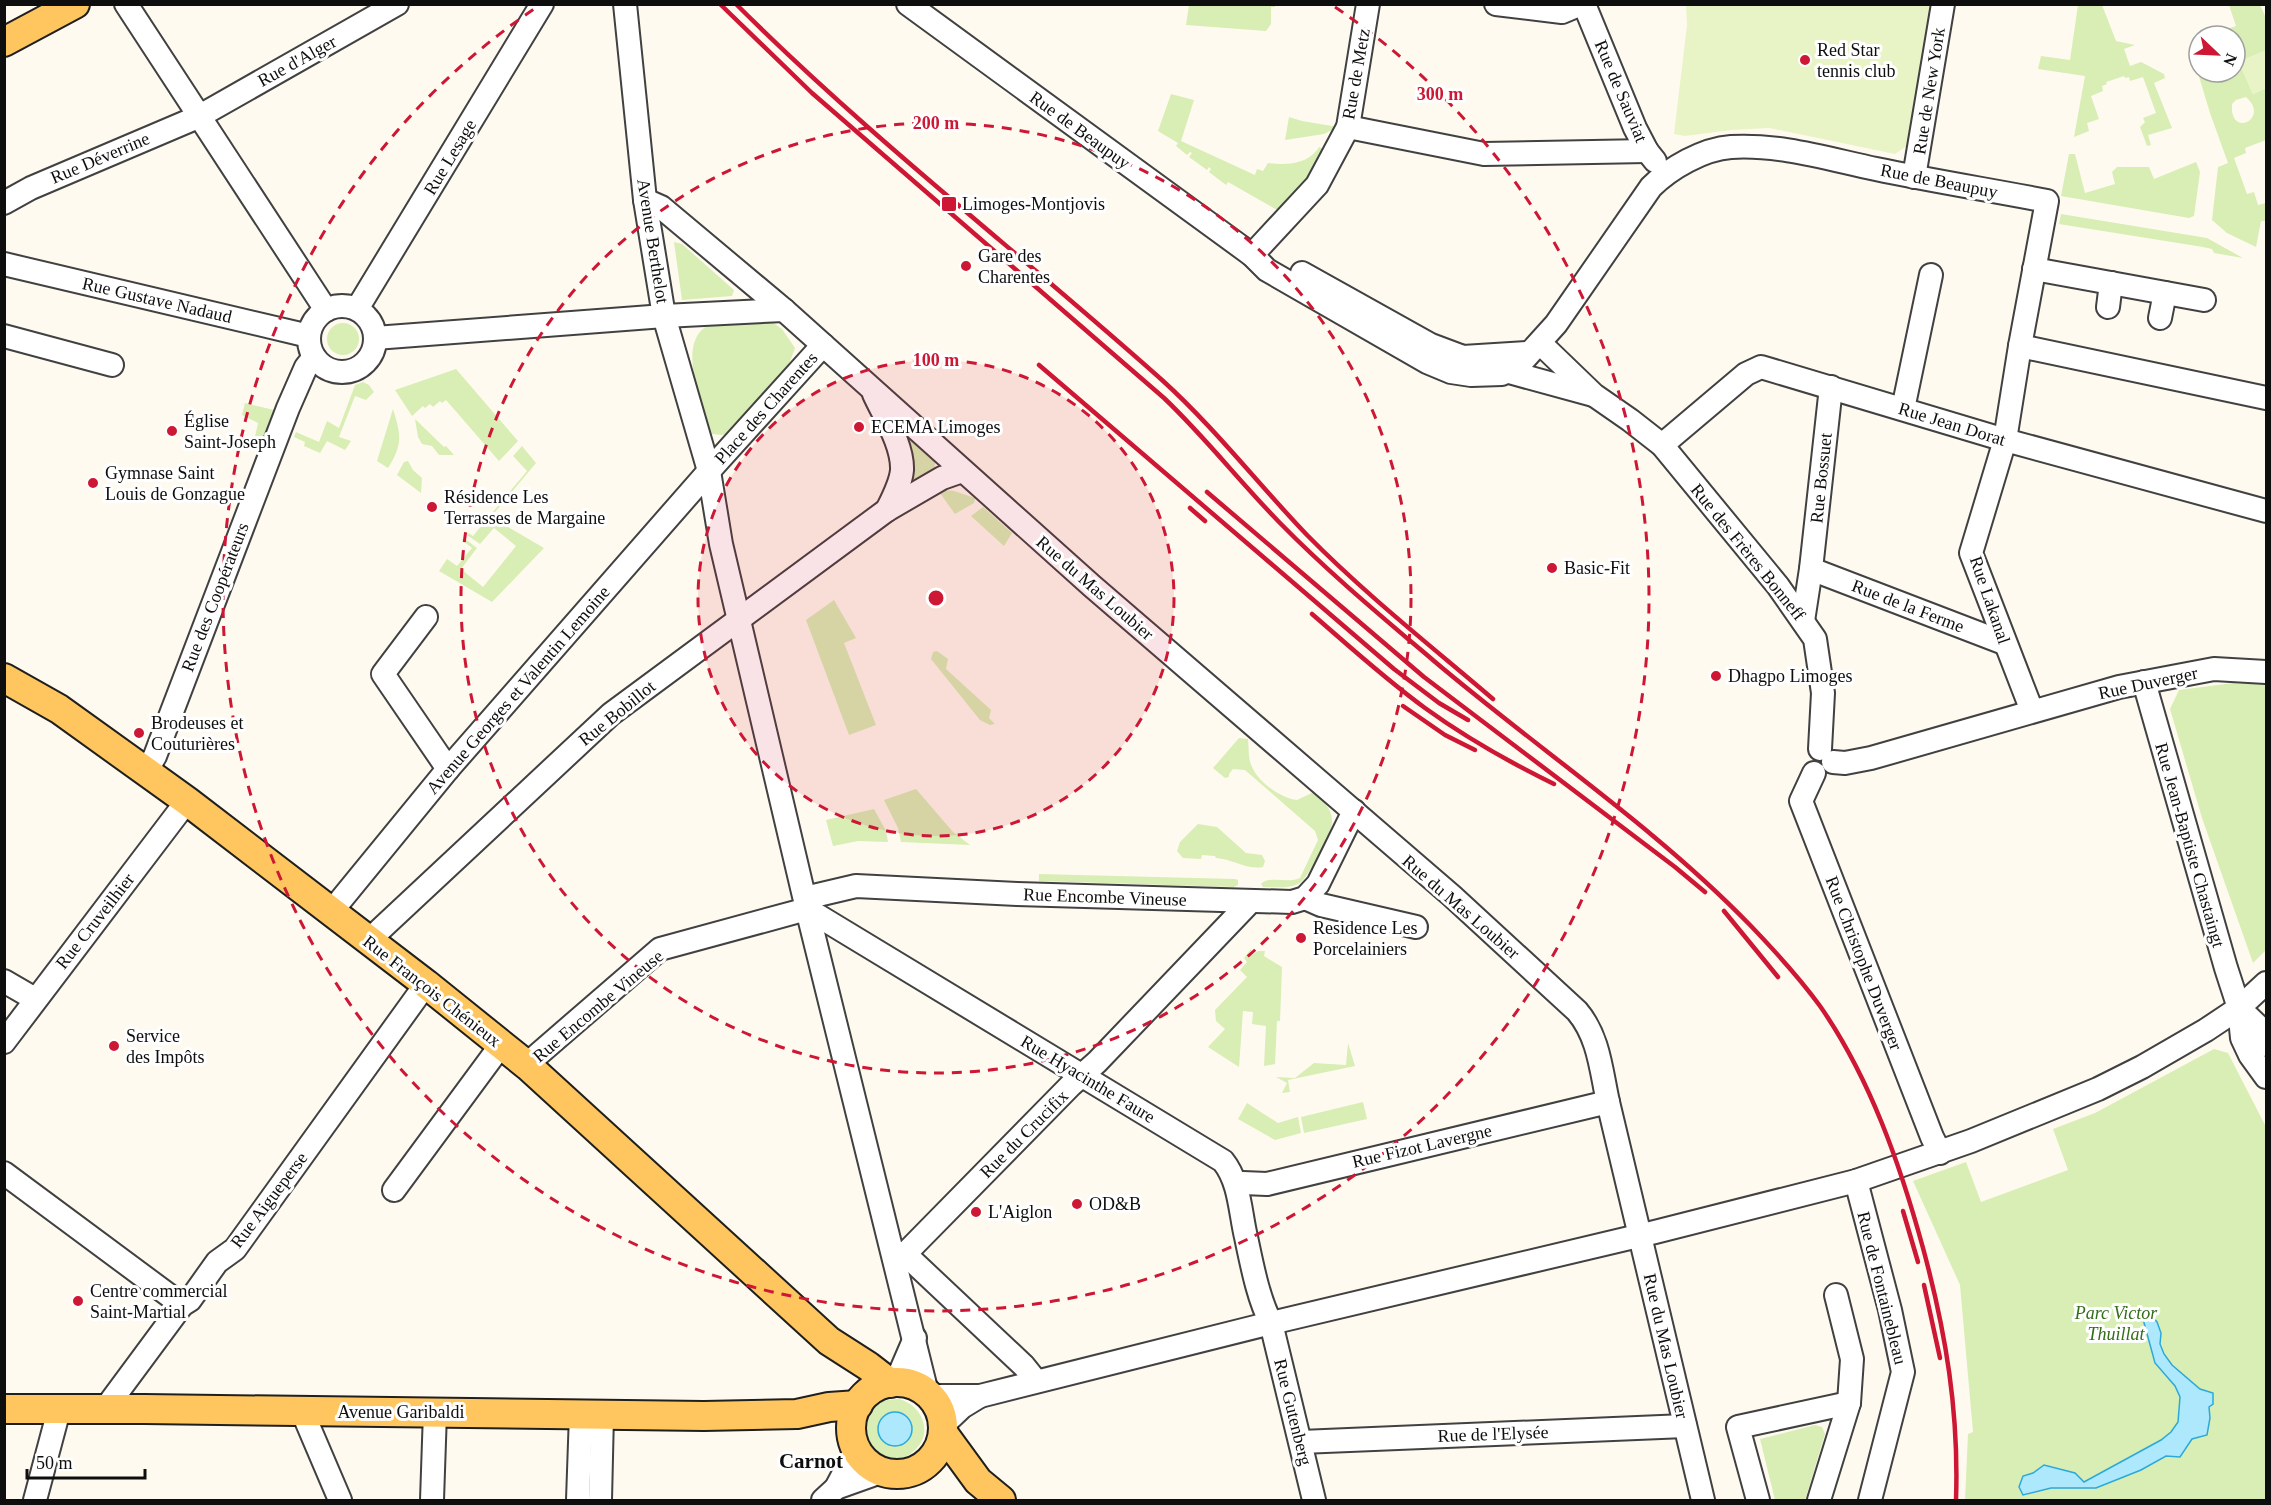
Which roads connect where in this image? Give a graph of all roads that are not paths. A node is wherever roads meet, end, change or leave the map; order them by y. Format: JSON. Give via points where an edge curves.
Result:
{"nodes":[{"id":1,"x":75,"y":4,"type":"edge"},
{"id":2,"x":126,"y":4,"type":"edge"},
{"id":3,"x":397,"y":4,"type":"edge"},
{"id":4,"x":542,"y":4,"type":"edge"},
{"id":5,"x":625,"y":4,"type":"edge"},
{"id":6,"x":908,"y":4,"type":"edge"},
{"id":7,"x":1368,"y":4,"type":"edge"},
{"id":8,"x":1496,"y":4,"type":"edge"},
{"id":9,"x":1582,"y":4,"type":"edge"},
{"id":10,"x":1943,"y":4,"type":"edge"},
{"id":11,"x":4,"y":42,"type":"edge"},
{"id":12,"x":198,"y":117,"type":"junction"},
{"id":13,"x":1348,"y":127,"type":"junction"},
{"id":14,"x":1647,"y":151,"type":"junction"},
{"id":15,"x":1665,"y":173,"type":"junction"},
{"id":16,"x":1914,"y":177,"type":"junction"},
{"id":17,"x":645,"y":200,"type":"junction"},
{"id":18,"x":4,"y":203,"type":"edge"},
{"id":19,"x":1252,"y":255,"type":"junction"},
{"id":20,"x":4,"y":264,"type":"edge"},
{"id":21,"x":2034,"y":269,"type":"junction"},
{"id":22,"x":1931,"y":275,"type":"dead end"},
{"id":23,"x":2111,"y":283,"type":"junction"},
{"id":24,"x":2165,"y":293,"type":"junction"},
{"id":25,"x":2204,"y":300,"type":"dead end"},
{"id":26,"x":2108,"y":307,"type":"dead end"},
{"id":27,"x":357,"y":309,"type":"junction"},
{"id":28,"x":326,"y":310,"type":"junction"},
{"id":29,"x":784,"y":310,"type":"junction"},
{"id":30,"x":664,"y":316,"type":"junction"},
{"id":31,"x":2160,"y":318,"type":"dead end"},
{"id":32,"x":4,"y":336,"type":"edge"},
{"id":33,"x":375,"y":338,"type":"junction"},
{"id":34,"x":823,"y":345,"type":"junction"},
{"id":35,"x":311,"y":346,"type":"junction"},
{"id":36,"x":2020,"y":346,"type":"junction"},
{"id":37,"x":1534,"y":348,"type":"junction"},
{"id":38,"x":112,"y":366,"type":"dead end"},
{"id":39,"x":1509,"y":372,"type":"junction"},
{"id":40,"x":1537,"y":380,"type":"junction"},
{"id":41,"x":871,"y":387,"type":"junction"},
{"id":42,"x":1831,"y":387,"type":"junction"},
{"id":43,"x":1594,"y":395,"type":"junction"},
{"id":44,"x":2266,"y":398,"type":"edge"},
{"id":45,"x":1903,"y":409,"type":"junction"},
{"id":46,"x":2005,"y":440,"type":"junction"},
{"id":47,"x":1662,"y":445,"type":"junction"},
{"id":48,"x":709,"y":471,"type":"junction"},
{"id":49,"x":962,"y":471,"type":"junction"},
{"id":50,"x":887,"y":510,"type":"junction"},
{"id":51,"x":2266,"y":512,"type":"edge"},
{"id":52,"x":1811,"y":569,"type":"junction"},
{"id":53,"x":1778,"y":586,"type":"junction"},
{"id":54,"x":426,"y":617,"type":"dead end"},
{"id":55,"x":740,"y":619,"type":"junction"},
{"id":56,"x":1803,"y":621,"type":"junction"},
{"id":57,"x":2004,"y":643,"type":"junction"},
{"id":58,"x":2266,"y":672,"type":"edge"},
{"id":59,"x":4,"y":678,"type":"edge"},
{"id":60,"x":2144,"y":682,"type":"junction"},
{"id":61,"x":2032,"y":711,"type":"junction"},
{"id":62,"x":1822,"y":761,"type":"junction"},
{"id":63,"x":448,"y":769,"type":"junction"},
{"id":64,"x":146,"y":772,"type":"junction"},
{"id":65,"x":187,"y":801,"type":"junction"},
{"id":66,"x":1354,"y":811,"type":"junction"},
{"id":67,"x":1305,"y":898,"type":"junction"},
{"id":68,"x":1250,"y":902,"type":"junction"},
{"id":69,"x":806,"y":904,"type":"junction"},
{"id":70,"x":331,"y":912,"type":"junction"},
{"id":71,"x":1416,"y":927,"type":"dead end"},
{"id":72,"x":368,"y":940,"type":"junction"},
{"id":73,"x":4,"y":981,"type":"edge"},
{"id":74,"x":2266,"y":983,"type":"edge"},
{"id":75,"x":426,"y":984,"type":"junction"},
{"id":76,"x":35,"y":999,"type":"junction"},
{"id":77,"x":2239,"y":1008,"type":"junction"},
{"id":78,"x":4,"y":1042,"type":"edge"},
{"id":79,"x":501,"y":1045,"type":"junction"},
{"id":80,"x":2266,"y":1045,"type":"edge"},
{"id":81,"x":528,"y":1066,"type":"junction"},
{"id":82,"x":1083,"y":1076,"type":"junction"},
{"id":83,"x":2266,"y":1077,"type":"edge"},
{"id":84,"x":1608,"y":1102,"type":"junction"},
{"id":85,"x":1940,"y":1153,"type":"junction"},
{"id":86,"x":4,"y":1173,"type":"edge"},
{"id":87,"x":1856,"y":1181,"type":"junction"},
{"id":88,"x":1236,"y":1185,"type":"junction"},
{"id":89,"x":394,"y":1190,"type":"dead end"},
{"id":90,"x":1641,"y":1235,"type":"junction"},
{"id":91,"x":900,"y":1257,"type":"junction"},
{"id":92,"x":1836,"y":1295,"type":"dead end"},
{"id":93,"x":182,"y":1305,"type":"junction"},
{"id":94,"x":1271,"y":1323,"type":"junction"},
{"id":95,"x":915,"y":1338,"type":"junction"},
{"id":96,"x":829,"y":1341,"type":"junction"},
{"id":97,"x":1036,"y":1381,"type":"junction"},
{"id":98,"x":893,"y":1383,"type":"junction"},
{"id":99,"x":929,"y":1395,"type":"junction"},
{"id":100,"x":980,"y":1396,"type":"junction"},
{"id":101,"x":860,"y":1402,"type":"junction"},
{"id":102,"x":1849,"y":1403,"type":"junction"},
{"id":103,"x":4,"y":1409,"type":"edge"},
{"id":104,"x":105,"y":1409,"type":"junction"},
{"id":105,"x":59,"y":1410,"type":"junction"},
{"id":106,"x":302,"y":1411,"type":"junction"},
{"id":107,"x":435,"y":1412,"type":"junction"},
{"id":108,"x":591,"y":1414,"type":"junction"},
{"id":109,"x":797,"y":1414,"type":"junction"},
{"id":110,"x":1685,"y":1426,"type":"junction"},
{"id":111,"x":943,"y":1429,"type":"junction"},
{"id":112,"x":854,"y":1442,"type":"junction"},
{"id":113,"x":1301,"y":1442,"type":"junction"},
{"id":114,"x":926,"y":1465,"type":"junction"},
{"id":115,"x":978,"y":1480,"type":"junction"},
{"id":116,"x":850,"y":1488,"type":"edge"},
{"id":117,"x":35,"y":1500,"type":"edge"},
{"id":118,"x":340,"y":1500,"type":"edge"},
{"id":119,"x":432,"y":1500,"type":"edge"},
{"id":120,"x":578,"y":1500,"type":"edge"},
{"id":121,"x":600,"y":1500,"type":"edge"},
{"id":122,"x":1001,"y":1500,"type":"edge"},
{"id":123,"x":1314,"y":1500,"type":"edge"},
{"id":124,"x":1703,"y":1500,"type":"edge"},
{"id":125,"x":1758,"y":1500,"type":"edge"},
{"id":126,"x":1819,"y":1500,"type":"edge"},
{"id":127,"x":1870,"y":1500,"type":"edge"}],
"edges":[{"from":1,"to":11,"type":"main road"},
{"from":2,"to":12,"type":"street"},
{"from":3,"to":12,"type":"street","name":"Rue d'Alger"},
{"from":4,"to":27,"type":"street","name":"Rue Lesage"},
{"from":5,"to":17,"type":"street","name":"Avenue Berthelot"},
{"from":6,"to":19,"type":"street","name":"Rue de Beaupuy"},
{"from":7,"to":13,"type":"street","name":"Rue de Metz"},
{"from":8,"to":9,"type":"street","via":[[1562,12]]},
{"from":9,"to":14,"type":"street","name":"Rue de Sauviat"},
{"from":10,"to":16,"type":"street","name":"Rue de New York"},
{"from":12,"to":18,"type":"street","name":"Rue Déverrine"},
{"from":12,"to":28,"type":"street"},
{"from":13,"to":14,"type":"street","via":[[1484,154]]},
{"from":13,"to":19,"type":"street","name":"Rue de Metz","via":[[1317,185]]},
{"from":14,"to":15,"type":"street","name":"Rue de Sauviat"},
{"from":15,"to":16,"type":"street","name":"Rue de Beaupuy","via":[[1696,157],[1729,147],[1777,148]]},
{"from":15,"to":37,"type":"street","name":"Rue de Beaupuy","via":[[1651,187],[1556,324]]},
{"from":16,"to":21,"type":"street","name":"Rue de Beaupuy","via":[[2047,201]]},
{"from":17,"to":29,"type":"street","name":"Place des Charentes","via":[[661,207]]},
{"from":17,"to":30,"type":"street","name":"Avenue Berthelot"},
{"from":19,"to":37,"type":"street","name":"Rue de Beaupuy","via":[[1282,262],[1431,345],[1463,357]]},
{"from":19,"to":39,"type":"street","name":"Rue de Beaupuy","via":[[1267,270],[1427,362],[1471,375]]},
{"from":20,"to":35,"type":"street","name":"Rue Gustave Nadaud"},
{"from":21,"to":23,"type":"street"},
{"from":21,"to":36,"type":"street","name":"Rue de Beaupuy"},
{"from":22,"to":45,"type":"street"},
{"from":23,"to":24,"type":"street"},
{"from":23,"to":26,"type":"street"},
{"from":24,"to":25,"type":"street"},
{"from":24,"to":31,"type":"street"},
{"from":27,"to":28,"type":"street","via":[[342,306]]},
{"from":27,"to":33,"type":"street","via":[[370,321]]},
{"from":28,"to":35,"type":"street","via":[[315,320]]},
{"from":29,"to":30,"type":"street"},
{"from":29,"to":34,"type":"street","name":"Place des Charentes"},
{"from":30,"to":33,"type":"street"},
{"from":30,"to":48,"type":"street","name":"Avenue Berthelot"},
{"from":32,"to":38,"type":"street"},
{"from":33,"to":35,"type":"street","via":[[369,359],[352,371],[332,371],[322,366]]},
{"from":34,"to":41,"type":"street","name":"Place des Charentes"},
{"from":34,"to":48,"type":"street","name":"Place des Charentes"},
{"from":35,"to":64,"type":"street","name":"Rue des Coopérateurs"},
{"from":36,"to":44,"type":"street"},
{"from":36,"to":46,"type":"street","name":"Rue Lakanal"},
{"from":37,"to":39,"type":"street","name":"Rue de Beaupuy"},
{"from":37,"to":40,"type":"street","via":[[1528,363]]},
{"from":37,"to":43,"type":"street","name":"Rue des Frères Bonneff"},
{"from":39,"to":40,"type":"street","name":"Rue des Frères Bonneff"},
{"from":40,"to":43,"type":"street","name":"Rue des Frères Bonneff"},
{"from":41,"to":49,"type":"street","name":"Place des Charentes"},
{"from":41,"to":50,"type":"street","via":[[898,448],[902,470]]},
{"from":42,"to":45,"type":"street","name":"Rue Jean Dorat"},
{"from":42,"to":47,"type":"street","name":"Rue Jean Dorat","via":[[1761,367],[1746,374]]},
{"from":42,"to":52,"type":"street","name":"Rue Bossuet"},
{"from":43,"to":47,"type":"street","name":"Rue des Frères Bonneff"},
{"from":45,"to":46,"type":"street","name":"Rue Jean Dorat"},
{"from":46,"to":51,"type":"street","name":"Rue Jean Dorat"},
{"from":46,"to":57,"type":"street","name":"Rue Lakanal","via":[[1971,553]]},
{"from":47,"to":53,"type":"street","name":"Rue des Frères Bonneff"},
{"from":48,"to":55,"type":"street","name":"Avenue Berthelot","via":[[721,544]]},
{"from":48,"to":63,"type":"street","name":"Avenue Georges et Valentin Lemoine"},
{"from":49,"to":50,"type":"street","name":"Rue Bobillot","via":[[942,478]]},
{"from":49,"to":66,"type":"street","name":"Rue du Mas Loubier"},
{"from":50,"to":55,"type":"street","name":"Rue Bobillot"},
{"from":52,"to":53,"type":"street"},
{"from":52,"to":56,"type":"street","name":"Rue Bossuet"},
{"from":52,"to":57,"type":"street","name":"Rue de la Ferme"},
{"from":53,"to":56,"type":"street","name":"Rue des Frères Bonneff"},
{"from":54,"to":63,"type":"street","via":[[383,674]]},
{"from":55,"to":69,"type":"street","name":"Avenue Berthelot"},
{"from":55,"to":72,"type":"street","name":"Rue Bobillot","via":[[611,714]]},
{"from":56,"to":62,"type":"street","name":"Rue des Frères Bonneff","via":[[1815,639],[1823,693]]},
{"from":57,"to":61,"type":"street","name":"Rue Lakanal"},
{"from":58,"to":60,"type":"street","name":"Rue Duverger","via":[[2214,669]]},
{"from":59,"to":64,"type":"main road","name":"Rue François Chénieux","via":[[59,709]]},
{"from":60,"to":61,"type":"street","name":"Rue Duverger"},
{"from":60,"to":77,"type":"street","name":"Rue Jean-Baptiste Chastaingt"},
{"from":61,"to":62,"type":"street","via":[[1871,758],[1845,763]]},
{"from":62,"to":85,"type":"street","name":"Rue Christophe Duverger","via":[[1801,801]]},
{"from":63,"to":70,"type":"street","name":"Avenue Georges et Valentin Lemoine"},
{"from":64,"to":65,"type":"main road","name":"Rue François Chénieux"},
{"from":65,"to":70,"type":"main road","name":"Rue François Chénieux"},
{"from":65,"to":76,"type":"street","name":"Rue Cruveilhier"},
{"from":66,"to":67,"type":"street","via":[[1318,884]]},
{"from":66,"to":84,"type":"street","name":"Rue du Mas Loubier","via":[[1577,1011],[1595,1038]]},
{"from":67,"to":68,"type":"street","name":"Rue Encombe Vineuse","via":[[1292,902]]},
{"from":67,"to":71,"type":"street"},
{"from":68,"to":69,"type":"street","name":"Rue Encombe Vineuse","via":[[856,886]]},
{"from":68,"to":82,"type":"street","name":"Rue du Crucifix"},
{"from":69,"to":81,"type":"street","name":"Rue Encombe Vineuse","via":[[660,949]]},
{"from":69,"to":82,"type":"street","name":"Rue Hyacinthe Faure"},
{"from":69,"to":91,"type":"street","name":"Avenue Berthelot"},
{"from":70,"to":72,"type":"main road","name":"Rue François Chénieux"},
{"from":72,"to":75,"type":"main road","name":"Rue François Chénieux"},
{"from":73,"to":76,"type":"street"},
{"from":74,"to":77,"type":"street"},
{"from":75,"to":79,"type":"main road","name":"Rue François Chénieux"},
{"from":75,"to":93,"type":"street","name":"Rue Aigueperse","via":[[235,1249],[217,1262],[190,1300]]},
{"from":76,"to":78,"type":"street","name":"Rue Cruveilhier"},
{"from":77,"to":80,"type":"street","via":[[2259,1027]]},
{"from":77,"to":83,"type":"street","via":[[2242,1038]]},
{"from":77,"to":85,"type":"street","via":[[2116,1080]]},
{"from":79,"to":81,"type":"main road","name":"Rue François Chénieux"},
{"from":79,"to":89,"type":"street"},
{"from":81,"to":96,"type":"main road","name":"Rue François Chénieux"},
{"from":82,"to":88,"type":"street","name":"Rue Hyacinthe Faure","via":[[1223,1161]]},
{"from":82,"to":91,"type":"street","name":"Rue du Crucifix"},
{"from":84,"to":88,"type":"street","name":"Rue Fizot Lavergne","via":[[1267,1184]]},
{"from":84,"to":90,"type":"street","name":"Rue du Mas Loubier"},
{"from":85,"to":87,"type":"street"},
{"from":86,"to":93,"type":"street"},
{"from":87,"to":90,"type":"street"},
{"from":87,"to":127,"type":"street","name":"Rue de Fontainebleau","via":[[1904,1372]]},
{"from":88,"to":94,"type":"street","name":"Rue Hyacinthe Faure","via":[[1246,1239]]},
{"from":90,"to":94,"type":"street"},
{"from":90,"to":110,"type":"street","name":"Rue du Mas Loubier"},
{"from":91,"to":95,"type":"street","name":"Avenue Berthelot"},
{"from":91,"to":97,"type":"street"},
{"from":92,"to":102,"type":"street","via":[[1852,1359]]},
{"from":93,"to":104,"type":"street","name":"Rue Aigueperse"},
{"from":94,"to":97,"type":"street"},
{"from":94,"to":113,"type":"street","name":"Rue Gutenberg"},
{"from":95,"to":98,"type":"street"},
{"from":95,"to":99,"type":"street","name":"Avenue Berthelot"},
{"from":96,"to":98,"type":"main road","name":"Rue François Chénieux"},
{"from":96,"to":101,"type":"main road","name":"Rue François Chénieux","via":[[854,1376]]},
{"from":97,"to":100,"type":"street"},
{"from":98,"to":99,"type":"main road","name":"Rue François Chénieux","via":[[912,1385]]},
{"from":98,"to":101,"type":"main road","via":[[874,1388]]},
{"from":99,"to":100,"type":"street"},
{"from":99,"to":111,"type":"main road","via":[[939,1409]]},
{"from":100,"to":111,"type":"street","via":[[962,1407]]},
{"from":101,"to":109,"type":"main road","name":"Avenue Garibaldi"},
{"from":101,"to":112,"type":"main road","via":[[853,1415]]},
{"from":102,"to":125,"type":"street","via":[[1738,1427]]},
{"from":102,"to":126,"type":"street"},
{"from":103,"to":105,"type":"main road","name":"Avenue Garibaldi"},
{"from":104,"to":105,"type":"main road","name":"Avenue Garibaldi"},
{"from":104,"to":106,"type":"main road","name":"Avenue Garibaldi"},
{"from":105,"to":117,"type":"street"},
{"from":106,"to":107,"type":"main road","name":"Avenue Garibaldi"},
{"from":106,"to":118,"type":"street"},
{"from":107,"to":108,"type":"main road","name":"Avenue Garibaldi"},
{"from":107,"to":119,"type":"street"},
{"from":108,"to":109,"type":"main road","name":"Avenue Garibaldi"},
{"from":108,"to":120,"type":"street"},
{"from":108,"to":121,"type":"street"},
{"from":109,"to":112,"type":"main road","name":"Avenue Garibaldi","via":[[829,1423]]},
{"from":110,"to":113,"type":"street","name":"Rue de l'Elysée"},
{"from":110,"to":124,"type":"street","name":"Rue du Mas Loubier"},
{"from":111,"to":114,"type":"main road","via":[[940,1446]]},
{"from":111,"to":115,"type":"main road"},
{"from":112,"to":116,"type":"street"},
{"from":112,"to":116,"type":"main road","name":"Avenue Garibaldi","via":[[867,1463]]},
{"from":113,"to":123,"type":"street","name":"Rue Gutenberg"},
{"from":114,"to":115,"type":"main road"},
{"from":114,"to":116,"type":"main road"},
{"from":115,"to":122,"type":"main road"}]}
